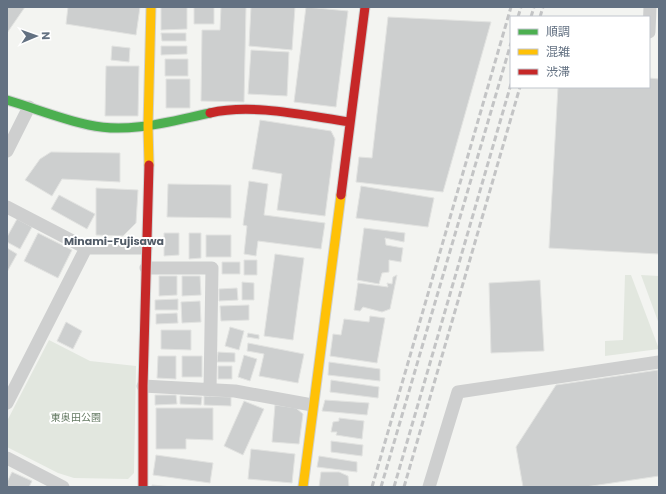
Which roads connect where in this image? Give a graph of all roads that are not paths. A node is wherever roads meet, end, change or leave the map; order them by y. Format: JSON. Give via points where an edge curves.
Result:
{"nodes":[{"id":1,"x":151,"y":7,"type":"edge"},
{"id":2,"x":364,"y":8,"type":"edge"},
{"id":3,"x":7,"y":100,"type":"edge"},
{"id":4,"x":29,"y":107,"type":"junction"},
{"id":5,"x":350,"y":122,"type":"junction"},
{"id":6,"x":148,"y":126,"type":"junction"},
{"id":7,"x":7,"y":151,"type":"edge"},
{"id":8,"x":7,"y":206,"type":"edge"},
{"id":9,"x":86,"y":248,"type":"junction"},
{"id":10,"x":146,"y":248,"type":"junction"},
{"id":11,"x":146,"y":268,"type":"junction"},
{"id":12,"x":659,"y":362,"type":"edge"},
{"id":13,"x":143,"y":386,"type":"junction"},
{"id":14,"x":210,"y":390,"type":"junction"},
{"id":15,"x":7,"y":403,"type":"edge"},
{"id":16,"x":312,"y":404,"type":"junction"},
{"id":17,"x":7,"y":458,"type":"edge"},
{"id":18,"x":63,"y":487,"type":"edge"},
{"id":19,"x":143,"y":487,"type":"edge"},
{"id":20,"x":303,"y":487,"type":"edge"},
{"id":21,"x":429,"y":487,"type":"edge"}],
"edges":[{"from":1,"to":6,"type":"street"},
{"from":2,"to":5,"type":"street"},
{"from":3,"to":4,"type":"street"},
{"from":4,"to":6,"type":"street","via":[[90,125]]},
{"from":4,"to":7,"type":"street"},
{"from":5,"to":6,"type":"street","via":[[274,111],[222,110]]},
{"from":5,"to":16,"type":"street"},
{"from":6,"to":10,"type":"street"},
{"from":8,"to":9,"type":"street"},
{"from":9,"to":10,"type":"street"},
{"from":9,"to":15,"type":"street"},
{"from":10,"to":11,"type":"street"},
{"from":11,"to":13,"type":"street"},
{"from":11,"to":14,"type":"street","via":[[212,268]]},
{"from":12,"to":21,"type":"street","via":[[458,392]]},
{"from":13,"to":14,"type":"street"},
{"from":13,"to":19,"type":"street"},
{"from":14,"to":16,"type":"street","via":[[235,391]]},
{"from":16,"to":20,"type":"street"},
{"from":17,"to":18,"type":"street"}]}
